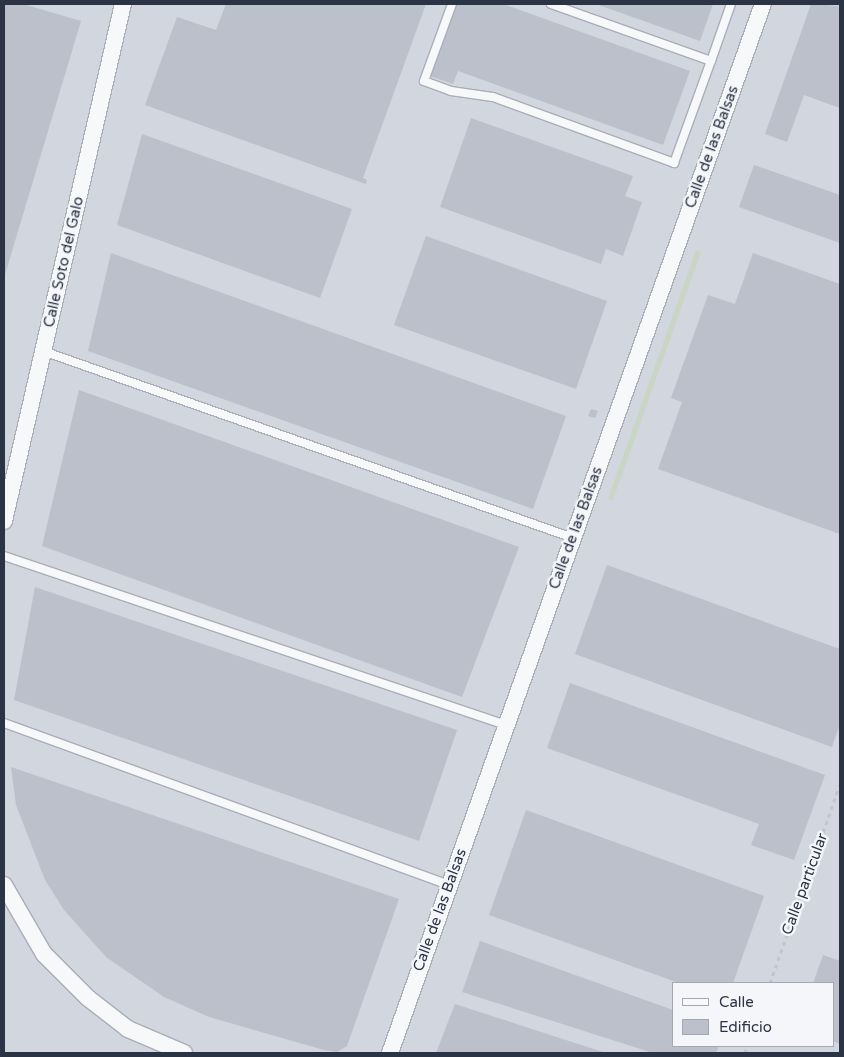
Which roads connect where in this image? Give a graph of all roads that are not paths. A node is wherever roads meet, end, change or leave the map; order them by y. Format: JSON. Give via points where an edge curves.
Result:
{"nodes":[{"id":1,"x":124,"y":4,"type":"edge"},
{"id":2,"x":452,"y":4,"type":"edge"},
{"id":3,"x":551,"y":4,"type":"edge"},
{"id":4,"x":730,"y":4,"type":"edge"},
{"id":5,"x":763,"y":4,"type":"edge"},
{"id":6,"x":711,"y":61,"type":"junction"},
{"id":7,"x":43,"y":351,"type":"junction"},
{"id":8,"x":4,"y":521,"type":"edge"},
{"id":9,"x":573,"y":538,"type":"junction"},
{"id":10,"x":4,"y":556,"type":"edge"},
{"id":11,"x":4,"y":723,"type":"edge"},
{"id":12,"x":506,"y":725,"type":"junction"},
{"id":13,"x":4,"y":885,"type":"edge"},
{"id":14,"x":449,"y":885,"type":"junction"},
{"id":15,"x":184,"y":1053,"type":"edge"},
{"id":16,"x":390,"y":1053,"type":"edge"}],
"edges":[{"from":1,"to":7,"type":"street","name":"Calle Soto del Galo"},
{"from":2,"to":6,"type":"lane","via":[[424,80],[451,91],[493,97],[674,163]]},
{"from":3,"to":6,"type":"lane"},
{"from":4,"to":6,"type":"lane"},
{"from":5,"to":9,"type":"street","name":"Calle de las Balsas"},
{"from":7,"to":8,"type":"street","name":"Calle Soto del Galo"},
{"from":7,"to":9,"type":"lane"},
{"from":9,"to":12,"type":"street","name":"Calle de las Balsas"},
{"from":10,"to":12,"type":"lane"},
{"from":11,"to":14,"type":"lane"},
{"from":12,"to":14,"type":"street","name":"Calle de las Balsas"},
{"from":13,"to":15,"type":"street","via":[[44,954],[88,998],[128,1028]]},
{"from":14,"to":16,"type":"street","name":"Calle de las Balsas"}]}
